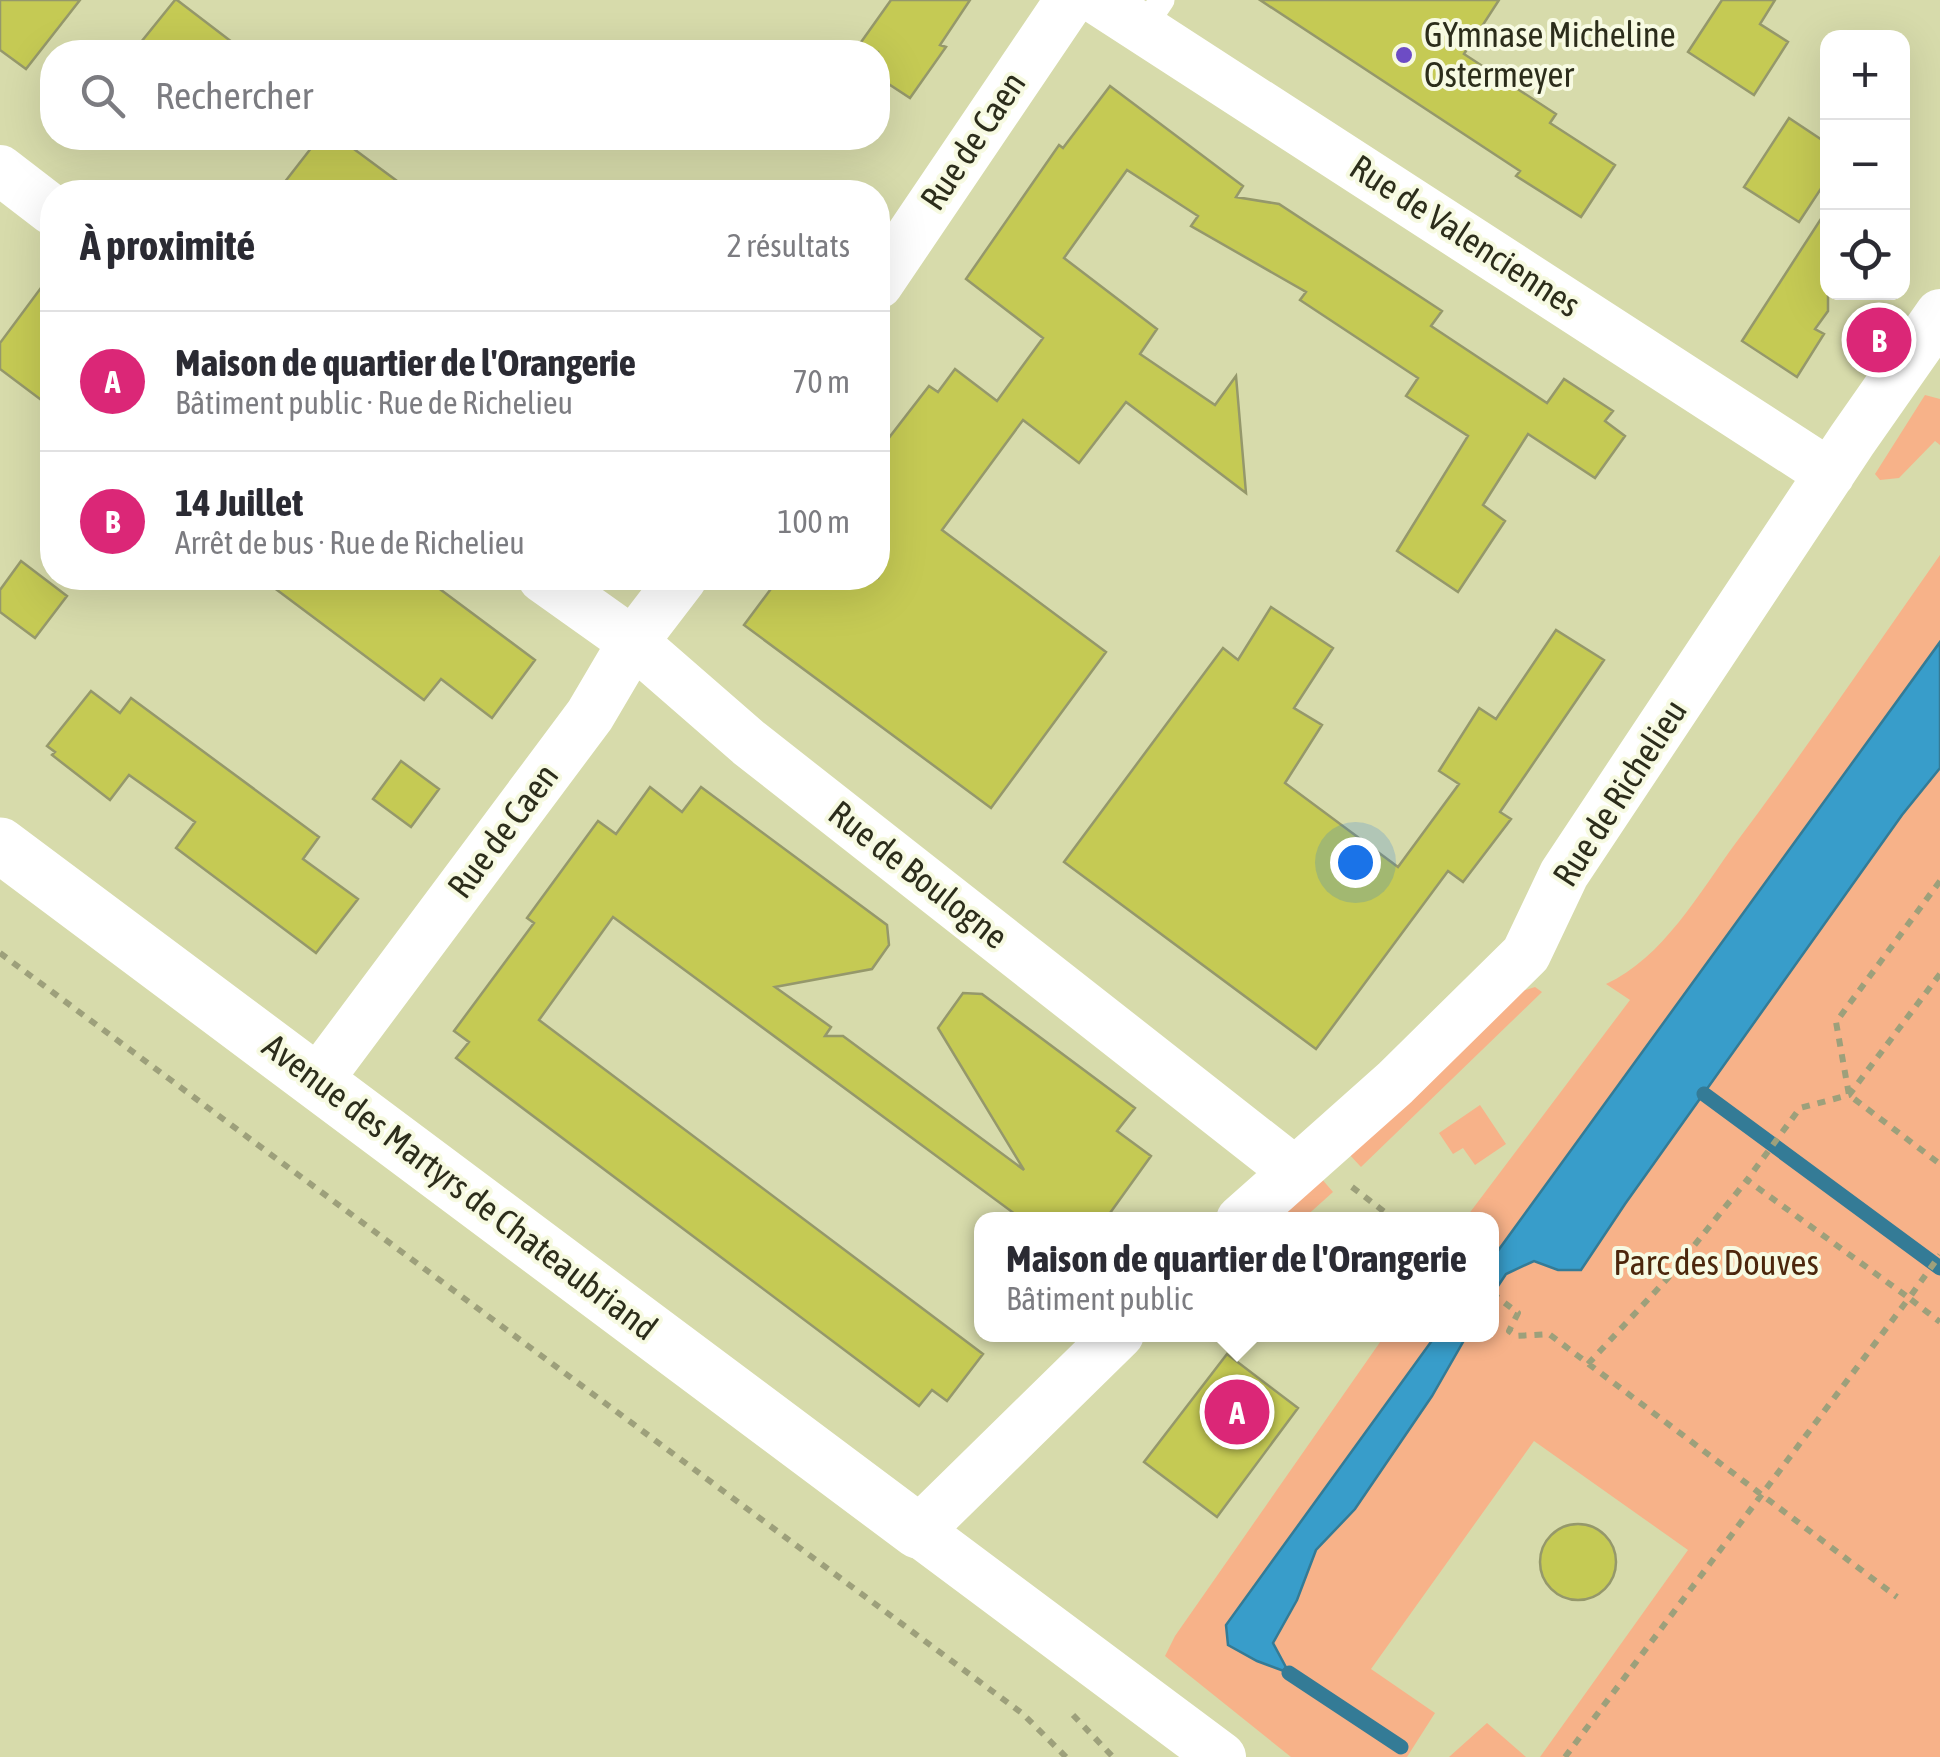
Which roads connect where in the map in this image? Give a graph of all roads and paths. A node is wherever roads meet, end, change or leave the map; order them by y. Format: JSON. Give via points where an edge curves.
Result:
{"nodes":[{"id":1,"x":1070,"y":0,"type":"edge"},
{"id":2,"x":1098,"y":0,"type":"edge"},
{"id":3,"x":1152,"y":14,"type":"edge"},
{"id":4,"x":0,"y":170,"type":"edge"},
{"id":5,"x":40,"y":201,"type":"edge"},
{"id":6,"x":890,"y":266,"type":"edge"},
{"id":7,"x":1940,"y":314,"type":"edge"},
{"id":8,"x":1830,"y":474,"type":"junction"},
{"id":9,"x":560,"y":590,"type":"edge"},
{"id":10,"x":673,"y":590,"type":"edge"},
{"id":11,"x":633,"y":642,"type":"junction"},
{"id":12,"x":0,"y":845,"type":"edge"},
{"id":13,"x":1940,"y":880,"type":"edge"},
{"id":14,"x":0,"y":953,"type":"edge"},
{"id":15,"x":1940,"y":974,"type":"edge"},
{"id":16,"x":318,"y":1081,"type":"junction"},
{"id":17,"x":1849,"y":1095,"type":"junction"},
{"id":18,"x":1940,"y":1164,"type":"edge"},
{"id":19,"x":1316,"y":1176,"type":"junction"},
{"id":20,"x":1748,"y":1180,"type":"junction"},
{"id":21,"x":1255,"y":1212,"type":"edge"},
{"id":22,"x":1380,"y":1212,"type":"edge"},
{"id":23,"x":1940,"y":1255,"type":"edge"},
{"id":24,"x":1911,"y":1294,"type":"junction"},
{"id":25,"x":1499,"y":1298,"type":"edge"},
{"id":26,"x":1940,"y":1322,"type":"edge"},
{"id":27,"x":1111,"y":1342,"type":"edge"},
{"id":28,"x":1242,"y":1342,"type":"edge"},
{"id":29,"x":1246,"y":1345,"type":"dead end"},
{"id":30,"x":1587,"y":1364,"type":"junction"},
{"id":31,"x":1762,"y":1495,"type":"junction"},
{"id":32,"x":918,"y":1530,"type":"junction"},
{"id":33,"x":1897,"y":1596,"type":"dead end"},
{"id":34,"x":1066,"y":1757,"type":"edge"},
{"id":35,"x":1222,"y":1757,"type":"edge"},
{"id":36,"x":1565,"y":1757,"type":"edge"}],
"edges":[{"from":1,"to":6,"type":"street","name":"Rue de Caen"},
{"from":2,"to":3,"type":"street","name":"Rue de Valenciennes"},
{"from":3,"to":8,"type":"street","name":"Rue de Valenciennes"},
{"from":4,"to":5,"type":"street"},
{"from":7,"to":8,"type":"street","name":"Rue de Richelieu"},
{"from":8,"to":19,"type":"street","name":"Rue de Richelieu","via":[[1564,874],[1526,954],[1396,1083]]},
{"from":9,"to":11,"type":"street","name":"Rue de Boulogne"},
{"from":10,"to":11,"type":"street","name":"Rue de Caen"},
{"from":11,"to":16,"type":"street","name":"Rue de Caen","via":[[590,714]]},
{"from":11,"to":19,"type":"street","name":"Rue de Boulogne","via":[[749,742],[1172,1074]]},
{"from":12,"to":16,"type":"street","name":"Avenue des Martyrs de Chateaubriand"},
{"from":13,"to":17,"type":"path","via":[[1836,1022]]},
{"from":14,"to":34,"type":"path","via":[[1023,1714]]},
{"from":15,"to":17,"type":"path"},
{"from":16,"to":32,"type":"street","name":"Avenue des Martyrs de Chateaubriand"},
{"from":17,"to":18,"type":"path"},
{"from":17,"to":20,"type":"path","via":[[1800,1108]]},
{"from":19,"to":21,"type":"street","name":"Rue de Richelieu"},
{"from":19,"to":22,"type":"path"},
{"from":20,"to":24,"type":"path"},
{"from":20,"to":30,"type":"path"},
{"from":23,"to":24,"type":"path"},
{"from":24,"to":26,"type":"path"},
{"from":24,"to":31,"type":"path"},
{"from":25,"to":30,"type":"path","via":[[1518,1312],[1510,1331],[1516,1336],[1548,1334]]},
{"from":27,"to":32,"type":"street"},
{"from":28,"to":29,"type":"path"},
{"from":30,"to":31,"type":"path"},
{"from":31,"to":33,"type":"path"},
{"from":31,"to":36,"type":"path"},
{"from":32,"to":35,"type":"street"}]}
